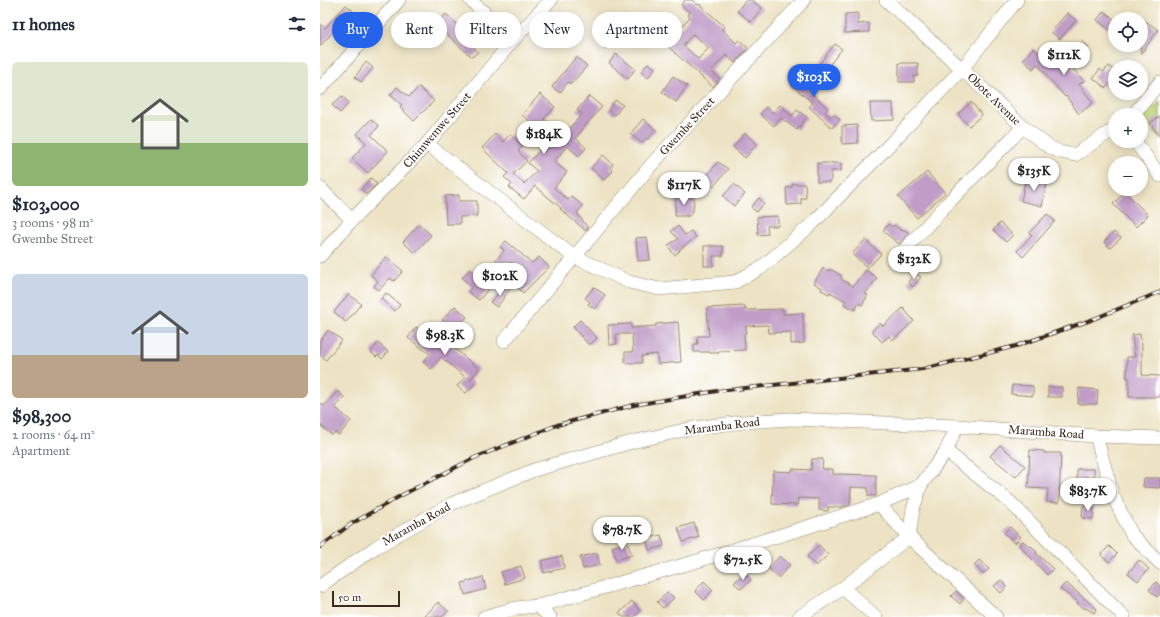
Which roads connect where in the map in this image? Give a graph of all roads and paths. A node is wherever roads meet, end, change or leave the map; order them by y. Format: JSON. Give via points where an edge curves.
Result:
{"nodes":[{"id":1,"x":400,"y":0,"type":"edge"},
{"id":2,"x":470,"y":0,"type":"edge"},
{"id":3,"x":551,"y":0,"type":"edge"},
{"id":4,"x":804,"y":0,"type":"edge"},
{"id":5,"x":886,"y":0,"type":"edge"},
{"id":6,"x":1017,"y":0,"type":"edge"},
{"id":7,"x":484,"y":12,"type":"edge"},
{"id":8,"x":521,"y":32,"type":"edge"},
{"id":9,"x":507,"y":48,"type":"edge"},
{"id":10,"x":962,"y":69,"type":"junction"},
{"id":11,"x":1160,"y":82,"type":"edge"},
{"id":12,"x":320,"y":89,"type":"edge"},
{"id":13,"x":1139,"y":108,"type":"edge"},
{"id":14,"x":1023,"y":127,"type":"junction"},
{"id":15,"x":1108,"y":133,"type":"edge"},
{"id":16,"x":427,"y":144,"type":"junction"},
{"id":17,"x":1140,"y":148,"type":"edge"},
{"id":18,"x":1160,"y":176,"type":"edge"},
{"id":19,"x":320,"y":188,"type":"edge"},
{"id":20,"x":352,"y":220,"type":"junction"},
{"id":21,"x":320,"y":256,"type":"edge"},
{"id":22,"x":573,"y":256,"type":"junction"},
{"id":23,"x":896,"y":259,"type":"dead end"},
{"id":24,"x":504,"y":341,"type":"dead end"},
{"id":25,"x":957,"y":426,"type":"junction"},
{"id":26,"x":1096,"y":436,"type":"junction"},
{"id":27,"x":1160,"y":438,"type":"edge"},
{"id":28,"x":946,"y":452,"type":"junction"},
{"id":29,"x":921,"y":485,"type":"junction"},
{"id":30,"x":879,"y":504,"type":"junction"},
{"id":31,"x":908,"y":536,"type":"junction"},
{"id":32,"x":1160,"y":562,"type":"edge"},
{"id":33,"x":320,"y":586,"type":"edge"},
{"id":34,"x":843,"y":588,"type":"junction"},
{"id":35,"x":538,"y":606,"type":"junction"},
{"id":36,"x":485,"y":617,"type":"edge"},
{"id":37,"x":550,"y":617,"type":"edge"},
{"id":38,"x":798,"y":617,"type":"edge"},
{"id":39,"x":876,"y":617,"type":"edge"},
{"id":40,"x":996,"y":617,"type":"edge"},
{"id":41,"x":1124,"y":617,"type":"edge"}],
"edges":[{"from":1,"to":12,"type":"street"},
{"from":2,"to":7,"type":"street"},
{"from":3,"to":8,"type":"street","name":"Chimwemwe Street"},
{"from":4,"to":22,"type":"street","name":"Gwembe Street","via":[[652,164]]},
{"from":5,"to":10,"type":"street","name":"Obote Avenue"},
{"from":6,"to":10,"type":"street"},
{"from":9,"to":16,"type":"street","name":"Chimwemwe Street"},
{"from":10,"to":14,"type":"street","name":"Obote Avenue"},
{"from":10,"to":22,"type":"street","via":[[813,223],[761,268],[735,282],[659,289],[629,282]]},
{"from":11,"to":13,"type":"street"},
{"from":14,"to":15,"type":"street","name":"Obote Avenue","via":[[1049,147],[1076,155]]},
{"from":14,"to":23,"type":"street"},
{"from":16,"to":20,"type":"street","name":"Chimwemwe Street"},
{"from":16,"to":22,"type":"street"},
{"from":17,"to":18,"type":"street"},
{"from":19,"to":20,"type":"street"},
{"from":20,"to":21,"type":"street","name":"Chimwemwe Street"},
{"from":22,"to":24,"type":"street","name":"Gwembe Street"},
{"from":25,"to":26,"type":"street","name":"Maramba Road"},
{"from":25,"to":28,"type":"street"},
{"from":25,"to":33,"type":"street","name":"Maramba Road","via":[[791,419],[693,428],[632,442],[534,470],[451,504],[376,547]]},
{"from":26,"to":27,"type":"street","name":"Maramba Road"},
{"from":26,"to":32,"type":"street","via":[[1113,496],[1132,535]]},
{"from":28,"to":29,"type":"street"},
{"from":28,"to":41,"type":"street","via":[[1010,502]]},
{"from":29,"to":30,"type":"street"},
{"from":29,"to":31,"type":"street"},
{"from":30,"to":31,"type":"street"},
{"from":30,"to":35,"type":"street","via":[[694,562]]},
{"from":31,"to":34,"type":"street"},
{"from":31,"to":40,"type":"street"},
{"from":34,"to":38,"type":"street"},
{"from":34,"to":39,"type":"street"},
{"from":35,"to":36,"type":"street","via":[[516,608]]},
{"from":35,"to":37,"type":"street"}]}
